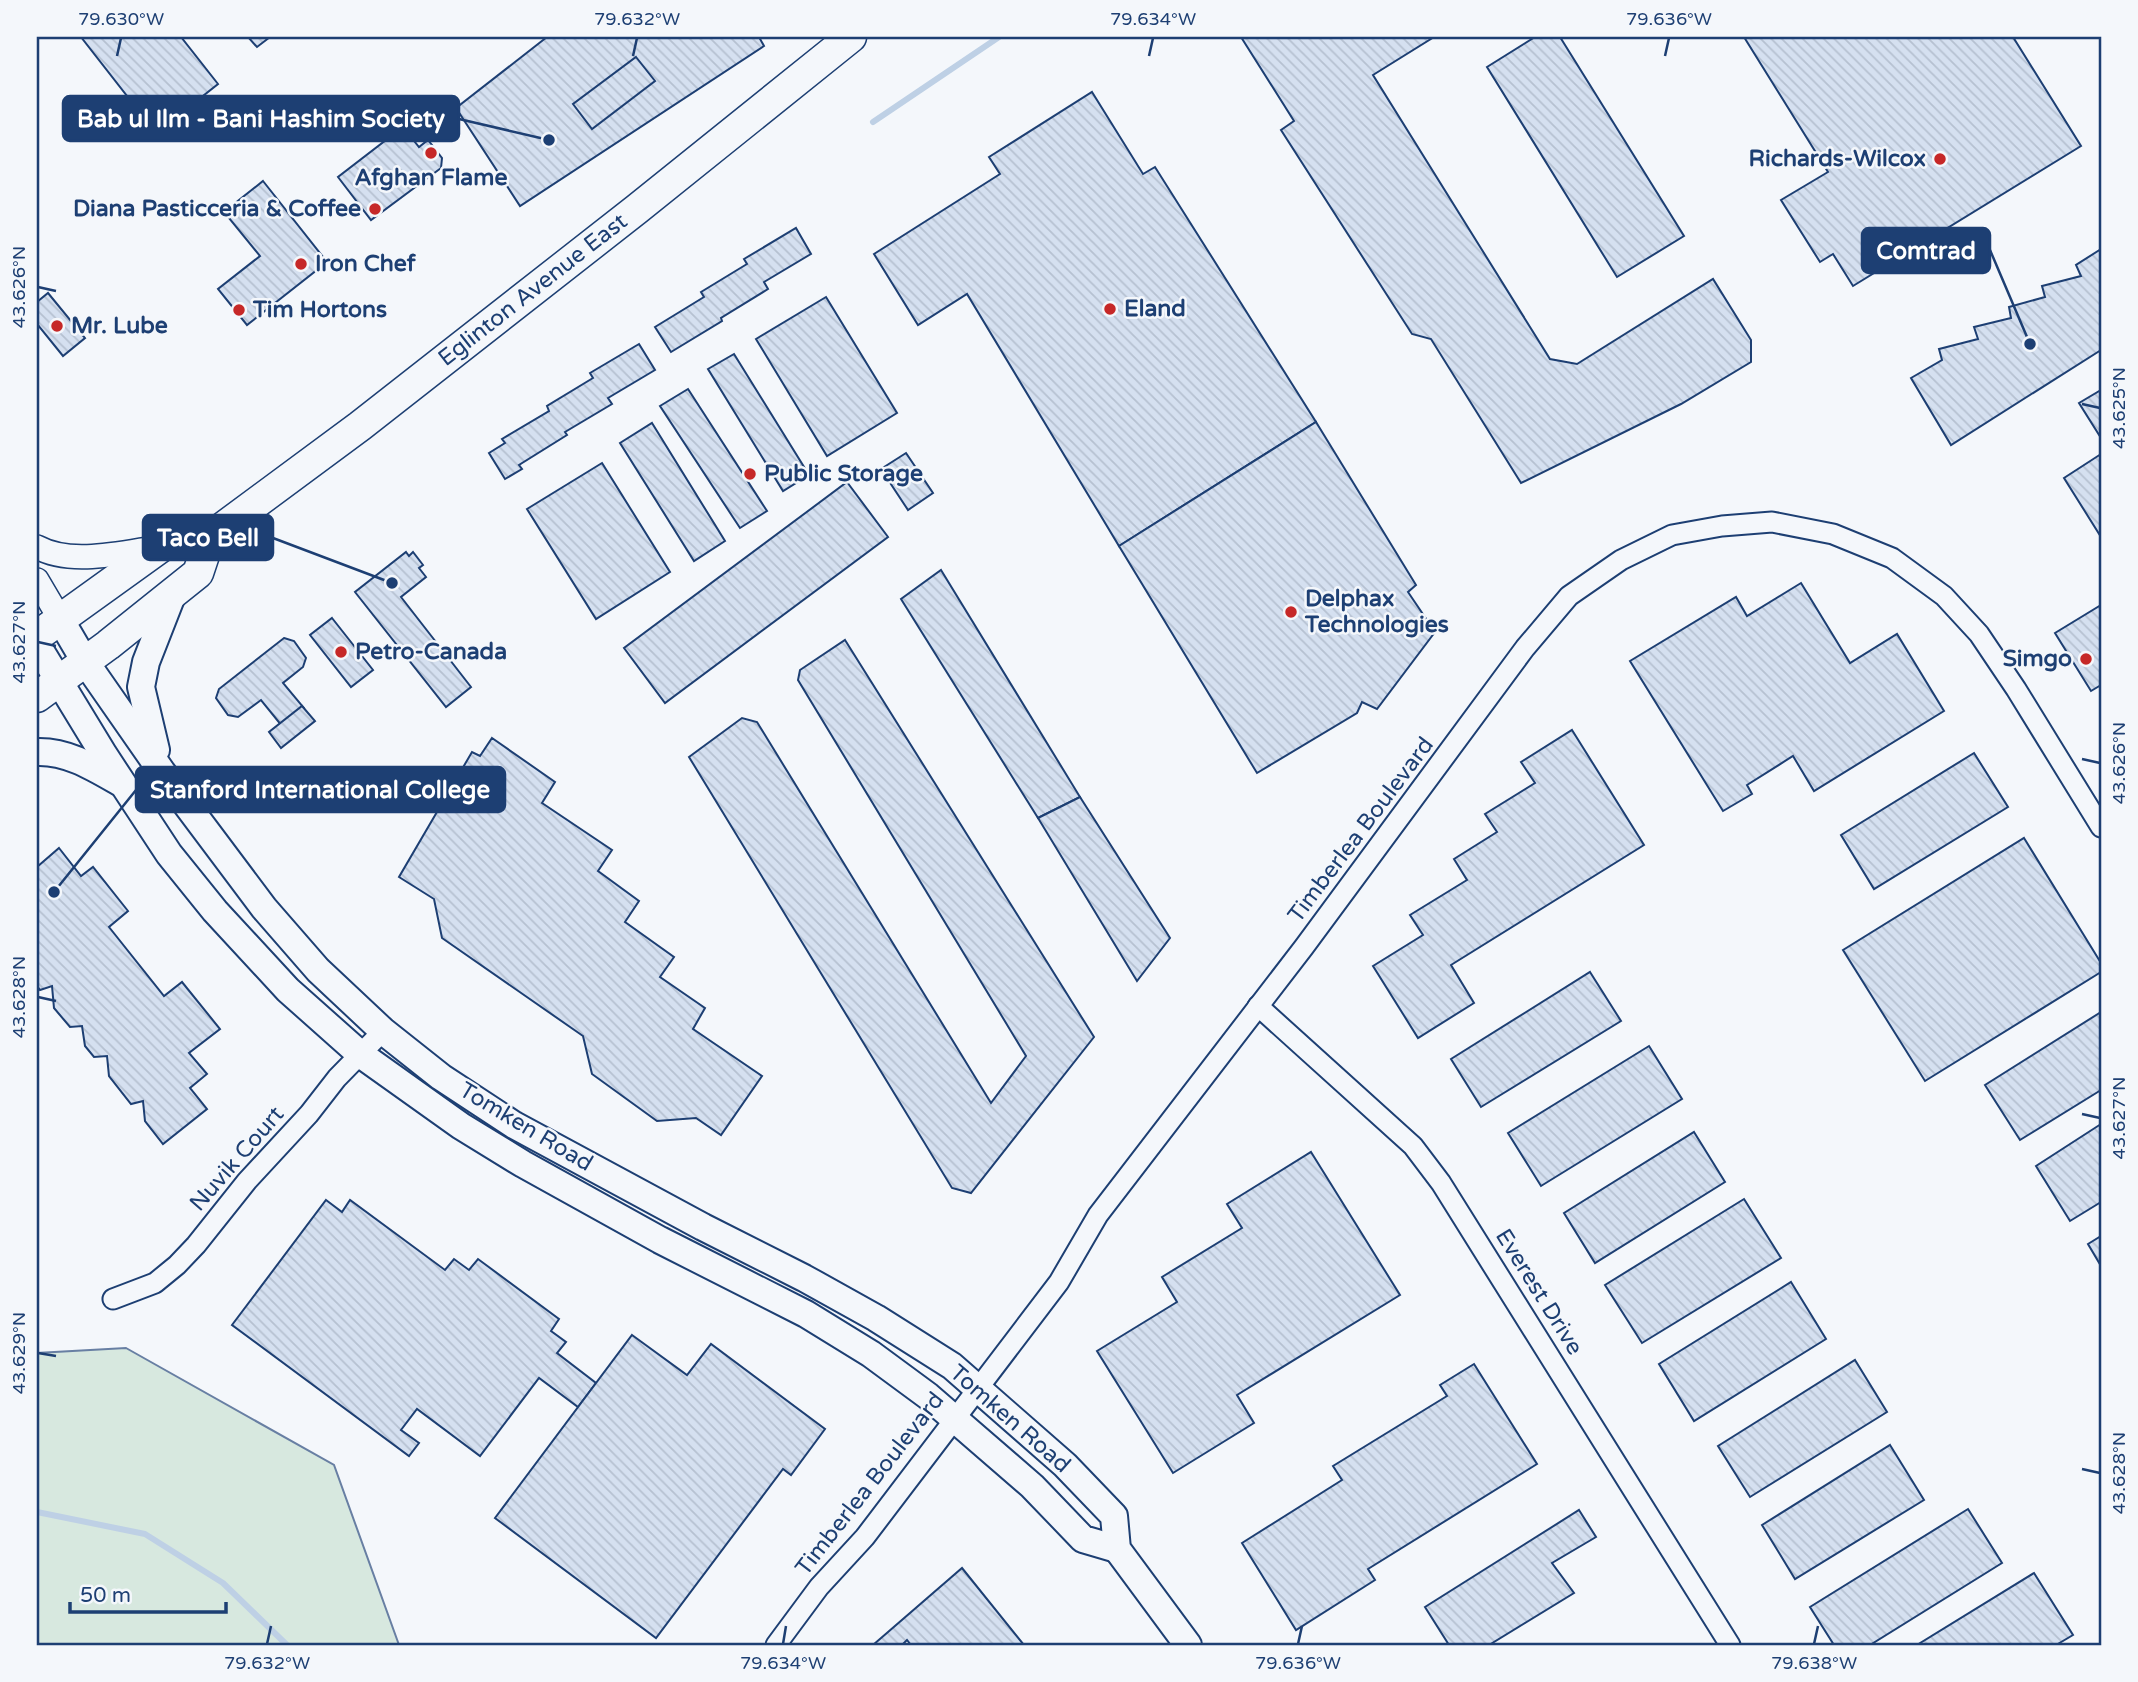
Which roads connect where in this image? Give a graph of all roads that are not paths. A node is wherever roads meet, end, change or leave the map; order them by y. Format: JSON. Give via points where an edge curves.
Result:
{"nodes":[{"id":1,"x":851,"y":37,"type":"edge"},
{"id":2,"x":210,"y":537,"type":"junction"},
{"id":3,"x":37,"y":547,"type":"edge"},
{"id":4,"x":161,"y":547,"type":"junction"},
{"id":5,"x":37,"y":580,"type":"edge"},
{"id":6,"x":173,"y":593,"type":"junction"},
{"id":7,"x":49,"y":627,"type":"edge"},
{"id":8,"x":37,"y":645,"type":"edge"},
{"id":9,"x":85,"y":660,"type":"junction"},
{"id":10,"x":48,"y":688,"type":"edge"},
{"id":11,"x":37,"y":752,"type":"edge"},
{"id":12,"x":162,"y":772,"type":"junction"},
{"id":13,"x":124,"y":785,"type":"junction"},
{"id":14,"x":2101,"y":827,"type":"edge"},
{"id":15,"x":1258,"y":1006,"type":"junction"},
{"id":16,"x":383,"y":1031,"type":"junction"},
{"id":17,"x":360,"y":1054,"type":"junction"},
{"id":18,"x":113,"y":1299,"type":"dead end"},
{"id":19,"x":977,"y":1388,"type":"junction"},
{"id":20,"x":954,"y":1418,"type":"junction"},
{"id":21,"x":1117,"y":1549,"type":"junction"},
{"id":22,"x":776,"y":1645,"type":"edge"},
{"id":23,"x":1188,"y":1645,"type":"edge"},
{"id":24,"x":1730,"y":1645,"type":"edge"}],
"edges":[{"from":1,"to":2,"type":"main road","name":"Eglinton Avenue East","via":[[360,426]]},
{"from":2,"to":4,"type":"main road","via":[[176,536]]},
{"from":2,"to":6,"type":"main road","via":[[198,573]]},
{"from":3,"to":4,"type":"street","via":[[53,554],[83,556]]},
{"from":4,"to":7,"type":"main road"},
{"from":5,"to":7,"type":"street","name":"Tomken Road"},
{"from":6,"to":9,"type":"main road"},
{"from":6,"to":12,"type":"main road","via":[[141,687]]},
{"from":7,"to":9,"type":"main road","name":"Tomken Road"},
{"from":8,"to":10,"type":"main road","name":"Tomken Road"},
{"from":9,"to":10,"type":"main road"},
{"from":9,"to":12,"type":"main road","name":"Tomken Road"},
{"from":10,"to":13,"type":"main road","name":"Tomken Road"},
{"from":11,"to":13,"type":"main road","via":[[52,751],[84,762]]},
{"from":12,"to":16,"type":"main road","name":"Tomken Road","via":[[264,908],[318,970]]},
{"from":13,"to":17,"type":"main road","name":"Tomken Road","via":[[169,854],[215,911],[288,990]]},
{"from":14,"to":15,"type":"street","name":"Timberlea Boulevard","via":[[1979,635],[1944,596],[1892,558],[1833,534],[1772,522],[1672,535],[1621,560],[1569,596],[1549,618]]},
{"from":15,"to":19,"type":"street","name":"Timberlea Boulevard","via":[[1098,1215],[1059,1282]]},
{"from":15,"to":24,"type":"street","name":"Everest Drive","via":[[1413,1146],[1441,1183]]},
{"from":16,"to":17,"type":"street","name":"Nuvik Court"},
{"from":16,"to":19,"type":"main road","name":"Tomken Road","via":[[441,1077],[514,1125],[864,1311],[951,1366]]},
{"from":17,"to":18,"type":"street","name":"Nuvik Court","via":[[177,1265],[155,1283]]},
{"from":17,"to":20,"type":"main road","name":"Tomken Road","via":[[523,1164],[871,1354]]},
{"from":19,"to":20,"type":"street","name":"Timberlea Boulevard"},
{"from":19,"to":21,"type":"main road","name":"Tomken Road","via":[[1065,1465],[1114,1516]]},
{"from":20,"to":21,"type":"main road","name":"Tomken Road","via":[[1032,1486],[1083,1539]]},
{"from":20,"to":22,"type":"street","name":"Timberlea Boulevard"},
{"from":21,"to":23,"type":"main road","name":"Tomken Road"}]}
